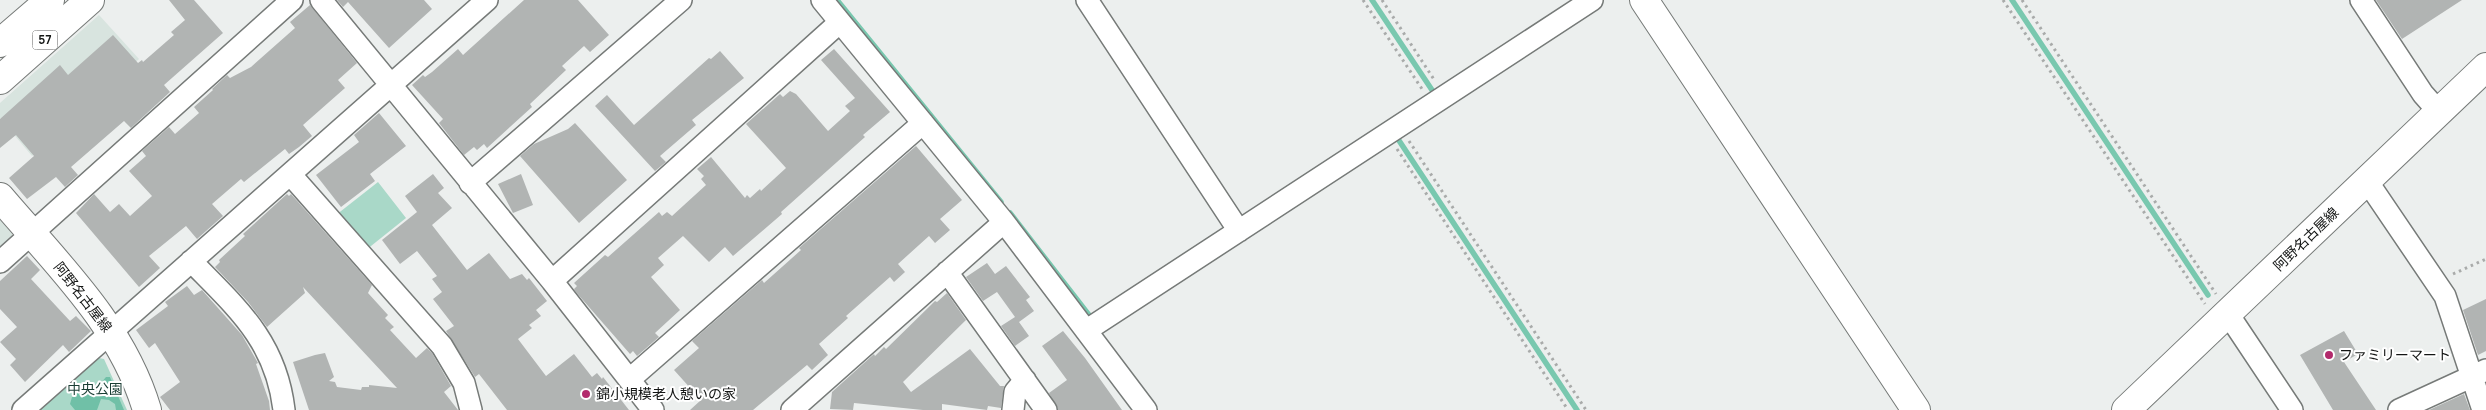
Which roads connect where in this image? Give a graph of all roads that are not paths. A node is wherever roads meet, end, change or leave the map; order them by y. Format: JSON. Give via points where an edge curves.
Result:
{"nodes":[{"id":1,"x":50,"y":0,"type":"edge"},
{"id":2,"x":90,"y":0,"type":"edge"},
{"id":3,"x":292,"y":0,"type":"edge"},
{"id":4,"x":321,"y":0,"type":"edge"},
{"id":5,"x":487,"y":0,"type":"edge"},
{"id":6,"x":682,"y":0,"type":"edge"},
{"id":7,"x":822,"y":0,"type":"edge"},
{"id":8,"x":1087,"y":0,"type":"edge"},
{"id":9,"x":1592,"y":0,"type":"edge"},
{"id":10,"x":1644,"y":0,"type":"edge"},
{"id":11,"x":2361,"y":0,"type":"edge"},
{"id":12,"x":840,"y":22,"type":"junction"},
{"id":13,"x":0,"y":43,"type":"edge"},
{"id":14,"x":2486,"y":67,"type":"edge"},
{"id":15,"x":0,"y":80,"type":"edge"},
{"id":16,"x":390,"y":86,"type":"junction"},
{"id":17,"x":2439,"y":112,"type":"junction"},
{"id":18,"x":923,"y":123,"type":"junction"},
{"id":19,"x":290,"y":174,"type":"junction"},
{"id":20,"x":2367,"y":181,"type":"junction"},
{"id":21,"x":470,"y":183,"type":"junction"},
{"id":22,"x":0,"y":197,"type":"edge"},
{"id":23,"x":1004,"y":222,"type":"junction"},
{"id":24,"x":1239,"y":231,"type":"junction"},
{"id":25,"x":32,"y":234,"type":"junction"},
{"id":26,"x":190,"y":261,"type":"junction"},
{"id":27,"x":0,"y":262,"type":"edge"},
{"id":28,"x":947,"y":272,"type":"junction"},
{"id":29,"x":552,"y":281,"type":"junction"},
{"id":30,"x":2223,"y":319,"type":"junction"},
{"id":31,"x":1087,"y":330,"type":"junction"},
{"id":32,"x":111,"y":332,"type":"junction"},
{"id":33,"x":2479,"y":374,"type":"edge"},
{"id":34,"x":630,"y":379,"type":"junction"},
{"id":35,"x":1024,"y":380,"type":"junction"},
{"id":36,"x":24,"y":410,"type":"edge"},
{"id":37,"x":146,"y":410,"type":"edge"},
{"id":38,"x":284,"y":410,"type":"edge"},
{"id":39,"x":471,"y":410,"type":"edge"},
{"id":40,"x":653,"y":410,"type":"edge"},
{"id":41,"x":792,"y":410,"type":"edge"},
{"id":42,"x":1013,"y":410,"type":"edge"},
{"id":43,"x":1046,"y":410,"type":"edge"},
{"id":44,"x":1146,"y":410,"type":"edge"},
{"id":45,"x":1916,"y":410,"type":"edge"},
{"id":46,"x":2126,"y":410,"type":"edge"},
{"id":47,"x":2292,"y":410,"type":"edge"},
{"id":48,"x":2399,"y":410,"type":"edge"},
{"id":49,"x":2483,"y":410,"type":"edge"}],
"edges":[{"from":1,"to":13,"type":"main road","number":"57"},
{"from":2,"to":15,"type":"main road","number":"57"},
{"from":3,"to":25,"type":"street"},
{"from":4,"to":16,"type":"street"},
{"from":5,"to":16,"type":"street"},
{"from":6,"to":21,"type":"street"},
{"from":7,"to":12,"type":"street"},
{"from":8,"to":24,"type":"street"},
{"from":9,"to":24,"type":"street"},
{"from":10,"to":45,"type":"main road"},
{"from":11,"to":17,"type":"street","via":[[2423,94]]},
{"from":12,"to":18,"type":"street"},
{"from":12,"to":29,"type":"street"},
{"from":14,"to":17,"type":"main road","name":"阿野名古屋線"},
{"from":16,"to":19,"type":"street"},
{"from":16,"to":21,"type":"street"},
{"from":17,"to":20,"type":"main road","name":"阿野名古屋線"},
{"from":18,"to":23,"type":"street"},
{"from":18,"to":34,"type":"street"},
{"from":19,"to":26,"type":"street"},
{"from":19,"to":39,"type":"street","via":[[442,346],[464,384]]},
{"from":20,"to":30,"type":"main road","name":"阿野名古屋線"},
{"from":20,"to":33,"type":"street","via":[[2442,292]]},
{"from":21,"to":29,"type":"street"},
{"from":22,"to":25,"type":"main road","name":"阿野名古屋線"},
{"from":23,"to":28,"type":"street"},
{"from":23,"to":31,"type":"street"},
{"from":24,"to":31,"type":"street"},
{"from":25,"to":27,"type":"street"},
{"from":25,"to":32,"type":"main road","name":"阿野名古屋線","via":[[87,297]]},
{"from":26,"to":32,"type":"street"},
{"from":26,"to":38,"type":"street","via":[[245,316],[260,338],[278,372]]},
{"from":28,"to":35,"type":"street"},
{"from":28,"to":41,"type":"street"},
{"from":29,"to":34,"type":"street"},
{"from":30,"to":46,"type":"main road","name":"阿野名古屋線"},
{"from":30,"to":47,"type":"street"},
{"from":31,"to":44,"type":"street"},
{"from":32,"to":36,"type":"street"},
{"from":32,"to":37,"type":"main road","name":"阿野名古屋線","via":[[138,381]]},
{"from":33,"to":48,"type":"street"},
{"from":33,"to":49,"type":"street"},
{"from":34,"to":40,"type":"street"},
{"from":35,"to":42,"type":"street","via":[[1015,392]]},
{"from":35,"to":43,"type":"street"}]}
